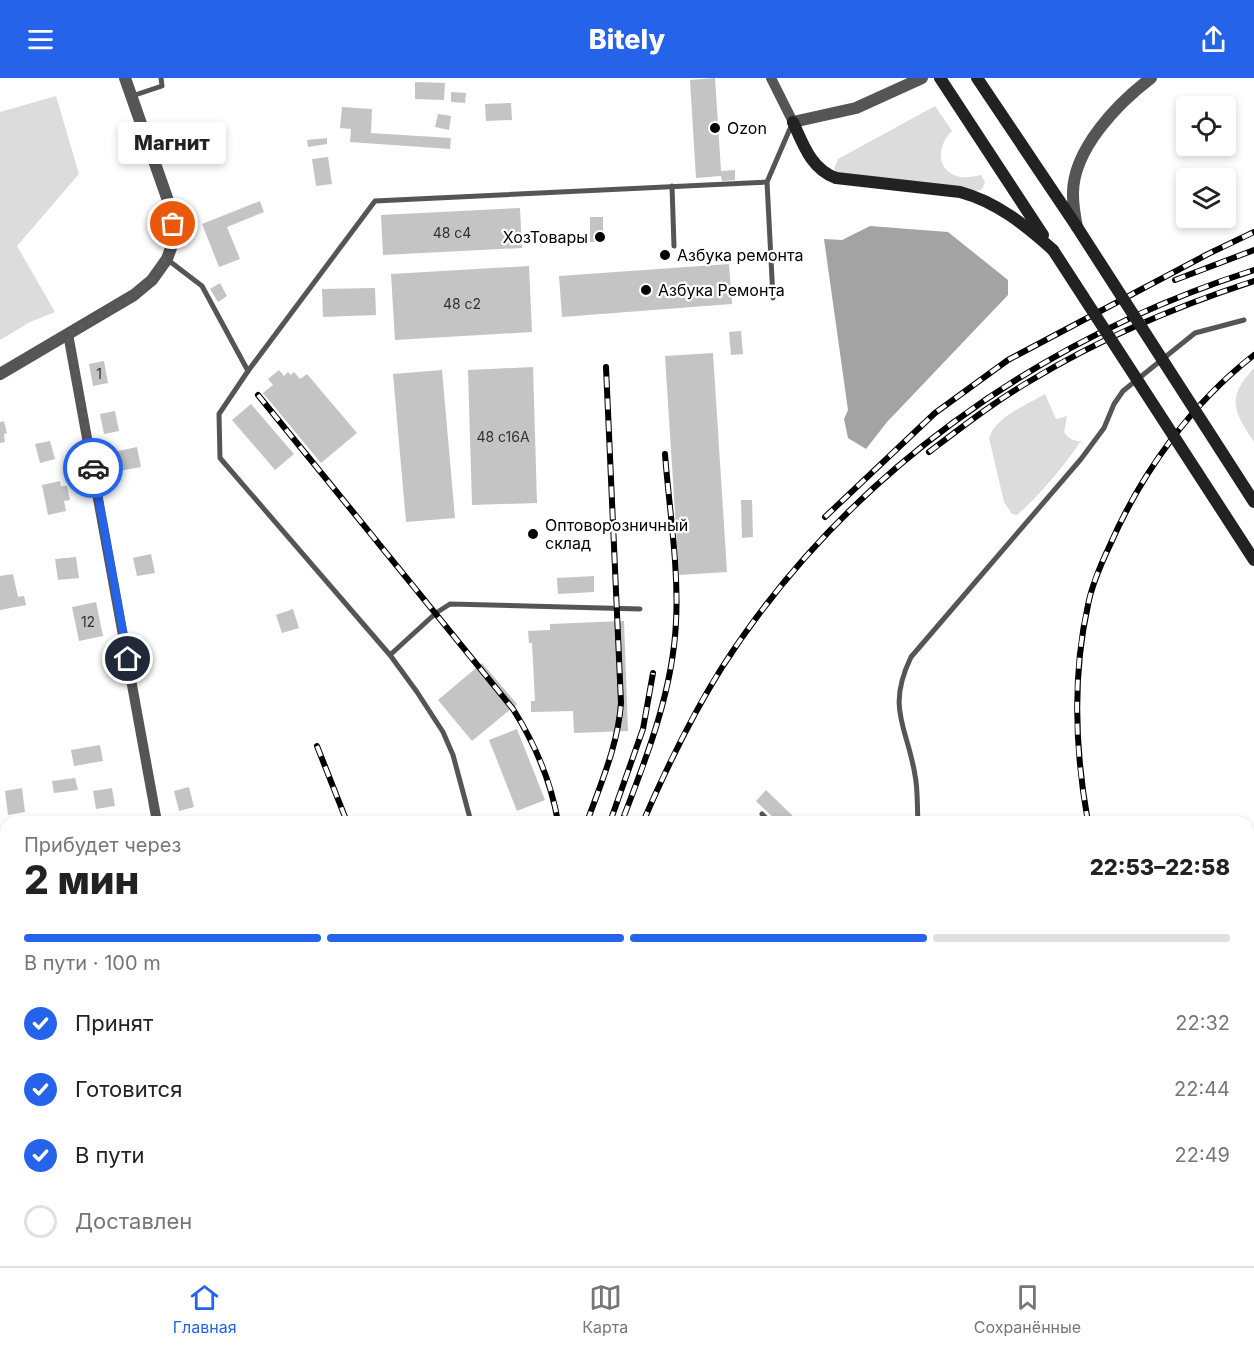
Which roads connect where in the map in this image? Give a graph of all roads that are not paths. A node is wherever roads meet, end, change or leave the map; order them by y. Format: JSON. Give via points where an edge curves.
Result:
{"nodes":[{"id":1,"x":125,"y":78,"type":"edge"},
{"id":2,"x":161,"y":78,"type":"edge"},
{"id":3,"x":771,"y":78,"type":"edge"},
{"id":4,"x":922,"y":78,"type":"edge"},
{"id":5,"x":940,"y":78,"type":"edge"},
{"id":6,"x":976,"y":78,"type":"edge"},
{"id":7,"x":1151,"y":78,"type":"edge"},
{"id":8,"x":132,"y":96,"type":"junction"},
{"id":9,"x":793,"y":122,"type":"junction"},
{"id":10,"x":767,"y":182,"type":"junction"},
{"id":11,"x":672,"y":186,"type":"junction"},
{"id":12,"x":1077,"y":227,"type":"junction"},
{"id":13,"x":674,"y":246,"type":"dead end"},
{"id":14,"x":1053,"y":250,"type":"junction"},
{"id":15,"x":167,"y":259,"type":"junction"},
{"id":16,"x":773,"y":298,"type":"dead end"},
{"id":17,"x":1244,"y":320,"type":"dead end"},
{"id":18,"x":68,"y":334,"type":"junction"},
{"id":19,"x":248,"y":371,"type":"junction"},
{"id":20,"x":0,"y":374,"type":"edge"},
{"id":21,"x":1254,"y":502,"type":"edge"},
{"id":22,"x":1254,"y":560,"type":"edge"},
{"id":23,"x":640,"y":609,"type":"dead end"},
{"id":24,"x":390,"y":655,"type":"junction"},
{"id":25,"x":156,"y":816,"type":"edge"},
{"id":26,"x":469,"y":816,"type":"edge"},
{"id":27,"x":918,"y":816,"type":"edge"}],
"edges":[{"from":1,"to":8,"type":"street"},
{"from":2,"to":8,"type":"lane","via":[[162,86]]},
{"from":3,"to":9,"type":"street"},
{"from":4,"to":9,"type":"street","via":[[856,108]]},
{"from":5,"to":14,"type":"main road"},
{"from":6,"to":12,"type":"main road"},
{"from":7,"to":12,"type":"street","via":[[1119,106],[1089,146],[1074,182]]},
{"from":8,"to":15,"type":"street","via":[[172,212],[173,236]]},
{"from":9,"to":10,"type":"lane"},
{"from":9,"to":14,"type":"main road","via":[[811,159],[829,175],[973,195],[1010,215]]},
{"from":10,"to":11,"type":"lane"},
{"from":10,"to":16,"type":"lane"},
{"from":11,"to":13,"type":"lane"},
{"from":11,"to":19,"type":"lane","via":[[375,201]]},
{"from":12,"to":21,"type":"main road","bridge":true},
{"from":14,"to":22,"type":"main road","bridge":true},
{"from":15,"to":18,"type":"street","via":[[143,288]]},
{"from":15,"to":19,"type":"lane","via":[[202,286]]},
{"from":17,"to":27,"type":"lane","via":[[1195,333],[1123,391],[1082,459],[911,657],[898,705],[915,774]]},
{"from":18,"to":20,"type":"street"},
{"from":18,"to":25,"type":"street"},
{"from":19,"to":24,"type":"lane","via":[[219,414],[220,458]]},
{"from":23,"to":24,"type":"lane","via":[[450,604]]},
{"from":24,"to":26,"type":"lane","via":[[443,732]]}]}
